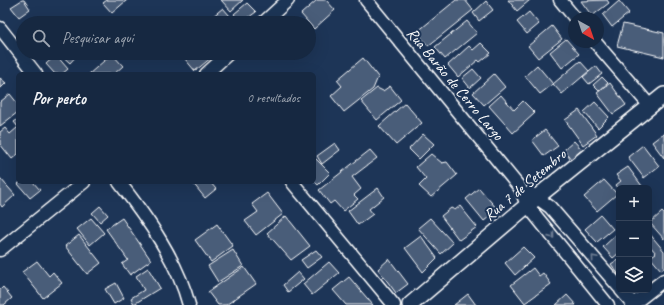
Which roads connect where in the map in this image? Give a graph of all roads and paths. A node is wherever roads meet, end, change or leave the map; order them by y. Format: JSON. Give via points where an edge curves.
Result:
{"nodes":[{"id":1,"x":288,"y":0,"type":"edge"},
{"id":2,"x":366,"y":0,"type":"edge"},
{"id":3,"x":560,"y":0,"type":"edge"},
{"id":4,"x":570,"y":12,"type":"edge"},
{"id":5,"x":270,"y":16,"type":"edge"},
{"id":6,"x":0,"y":28,"type":"edge"},
{"id":7,"x":16,"y":48,"type":"edge"},
{"id":8,"x":600,"y":48,"type":"edge"},
{"id":9,"x":25,"y":60,"type":"edge"},
{"id":10,"x":221,"y":60,"type":"edge"},
{"id":11,"x":34,"y":72,"type":"edge"},
{"id":12,"x":208,"y":72,"type":"edge"},
{"id":13,"x":664,"y":95,"type":"edge"},
{"id":14,"x":650,"y":106,"type":"junction"},
{"id":15,"x":82,"y":184,"type":"edge"},
{"id":16,"x":122,"y":184,"type":"edge"},
{"id":17,"x":294,"y":184,"type":"edge"},
{"id":18,"x":532,"y":201,"type":"junction"},
{"id":19,"x":0,"y":250,"type":"edge"},
{"id":20,"x":664,"y":280,"type":"edge"},
{"id":21,"x":616,"y":284,"type":"edge"},
{"id":22,"x":623,"y":293,"type":"edge"},
{"id":23,"x":189,"y":305,"type":"edge"},
{"id":24,"x":394,"y":305,"type":"edge"},
{"id":25,"x":410,"y":305,"type":"edge"},
{"id":26,"x":608,"y":305,"type":"edge"},
{"id":27,"x":633,"y":305,"type":"edge"}],
"edges":[{"from":1,"to":5,"type":"street"},
{"from":2,"to":18,"type":"street","name":"Rua Barão de Cerro Largo"},
{"from":3,"to":4,"type":"street"},
{"from":6,"to":7,"type":"street"},
{"from":8,"to":14,"type":"street"},
{"from":9,"to":11,"type":"street"},
{"from":10,"to":12,"type":"street"},
{"from":13,"to":14,"type":"street","name":"Rua 7 de Setembro"},
{"from":14,"to":18,"type":"street","name":"Rua 7 de Setembro"},
{"from":15,"to":19,"type":"street"},
{"from":16,"to":23,"type":"street","via":[[145,215],[183,283]]},
{"from":17,"to":24,"type":"street"},
{"from":21,"to":18,"type":"street","name":"Rua Barão de Cerro Largo","one_way":true,"via":[[550,207]]},
{"from":18,"to":25,"type":"street","name":"Rua 7 de Setembro"},
{"from":18,"to":26,"type":"street","name":"Rua Barão de Cerro Largo","one_way":true},
{"from":20,"to":27,"type":"street"},
{"from":22,"to":27,"type":"street"}]}
